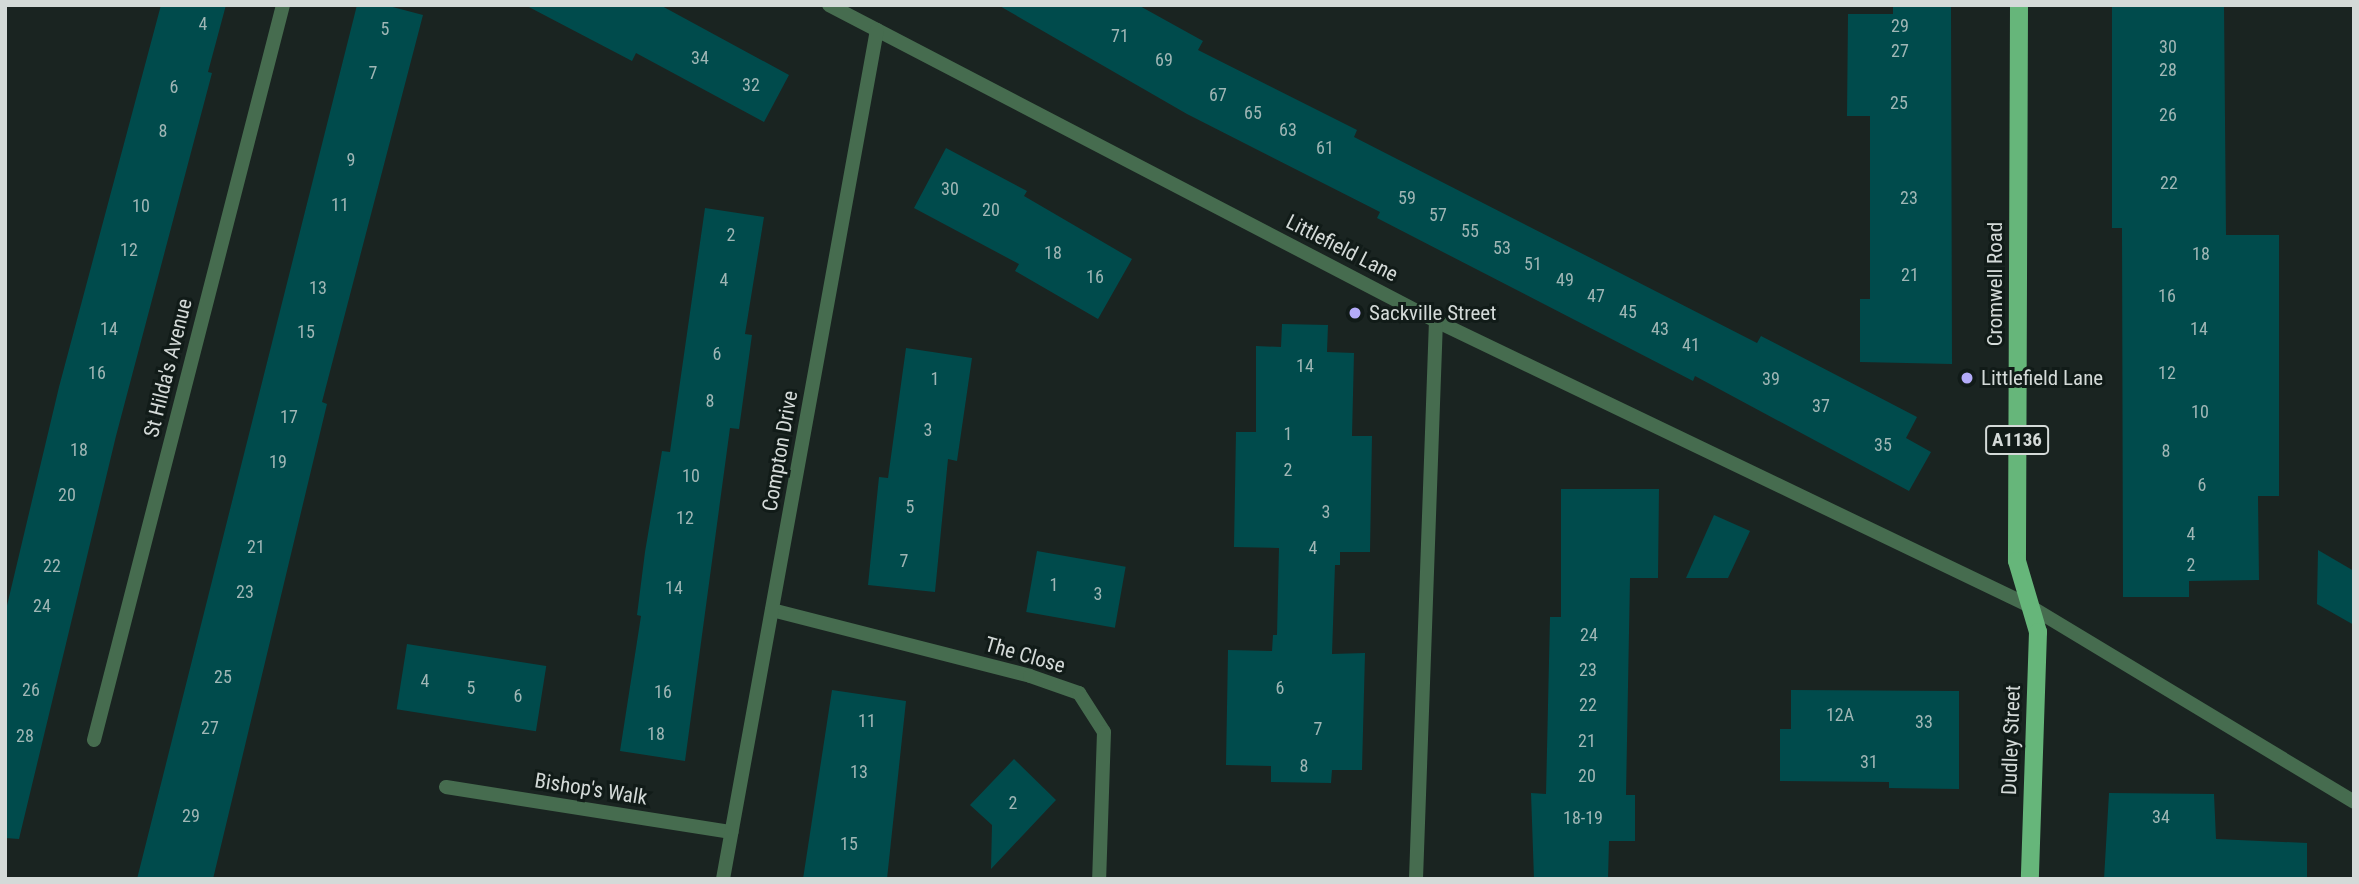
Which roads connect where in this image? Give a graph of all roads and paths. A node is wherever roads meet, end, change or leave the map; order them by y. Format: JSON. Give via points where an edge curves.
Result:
{"nodes":[{"id":1,"x":283,"y":5,"type":"edge"},
{"id":2,"x":829,"y":5,"type":"edge"},
{"id":3,"x":2019,"y":5,"type":"edge"},
{"id":4,"x":877,"y":30,"type":"junction"},
{"id":5,"x":1436,"y":321,"type":"junction"},
{"id":6,"x":2026,"y":604,"type":"junction"},
{"id":7,"x":772,"y":610,"type":"junction"},
{"id":8,"x":94,"y":740,"type":"dead end"},
{"id":9,"x":446,"y":787,"type":"dead end"},
{"id":10,"x":2354,"y":802,"type":"edge"},
{"id":11,"x":731,"y":832,"type":"junction"},
{"id":12,"x":723,"y":879,"type":"edge"},
{"id":13,"x":1099,"y":879,"type":"edge"},
{"id":14,"x":1416,"y":879,"type":"edge"},
{"id":15,"x":2030,"y":879,"type":"edge"}],
"edges":[{"from":1,"to":8,"type":"street","name":"St Hilda's Avenue"},
{"from":2,"to":4,"type":"street","name":"Littlefield Lane"},
{"from":3,"to":6,"type":"main road","name":"Cromwell Road","number":"A1136","via":[[2017,561]]},
{"from":4,"to":5,"type":"street","name":"Littlefield Lane"},
{"from":4,"to":7,"type":"street","name":"Compton Drive"},
{"from":5,"to":6,"type":"street","name":"Littlefield Lane"},
{"from":5,"to":14,"type":"street"},
{"from":6,"to":10,"type":"street","name":"Littlefield Lane"},
{"from":6,"to":15,"type":"main road","name":"Dudley Street","number":"A1136","via":[[2038,632]]},
{"from":7,"to":11,"type":"street","name":"Compton Drive"},
{"from":7,"to":13,"type":"street","name":"The Close","via":[[1079,693],[1104,732]]},
{"from":9,"to":11,"type":"street","name":"Bishop's Walk"},
{"from":11,"to":12,"type":"street","name":"Compton Drive"}]}
